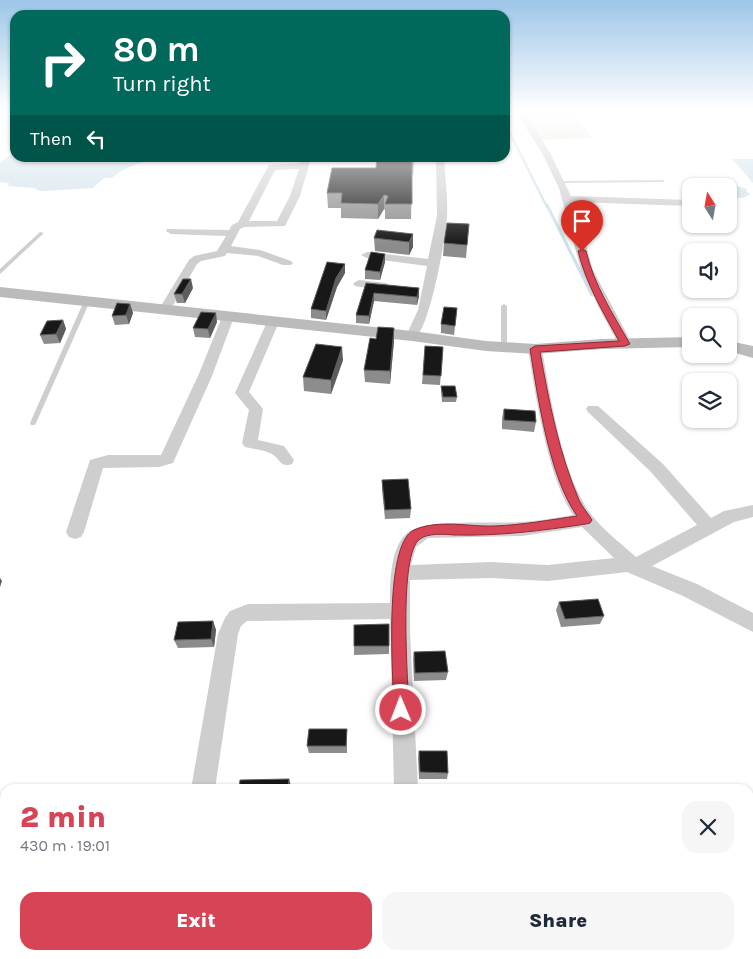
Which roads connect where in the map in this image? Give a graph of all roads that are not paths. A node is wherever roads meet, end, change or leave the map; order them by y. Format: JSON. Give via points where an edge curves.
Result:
{"nodes":[{"id":1,"x":547,"y":155,"type":"edge"},
{"id":2,"x":306,"y":162,"type":"edge"},
{"id":3,"x":440,"y":162,"type":"edge"},
{"id":4,"x":662,"y":181,"type":"dead end"},
{"id":5,"x":561,"y":182,"type":"junction"},
{"id":6,"x":567,"y":199,"type":"junction"},
{"id":7,"x":682,"y":203,"type":"edge"},
{"id":8,"x":242,"y":224,"type":"junction"},
{"id":9,"x":171,"y":231,"type":"dead end"},
{"id":10,"x":42,"y":233,"type":"dead end"},
{"id":11,"x":233,"y":233,"type":"junction"},
{"id":12,"x":225,"y":249,"type":"junction"},
{"id":13,"x":367,"y":255,"type":"dead end"},
{"id":14,"x":288,"y":263,"type":"dead end"},
{"id":15,"x":434,"y":263,"type":"junction"},
{"id":16,"x":0,"y":272,"type":"edge"},
{"id":17,"x":359,"y":284,"type":"dead end"},
{"id":18,"x":398,"y":288,"type":"edge"},
{"id":19,"x":0,"y":292,"type":"edge"},
{"id":20,"x":88,"y":301,"type":"junction"},
{"id":21,"x":504,"y":306,"type":"dead end"},
{"id":22,"x":165,"y":309,"type":"junction"},
{"id":23,"x":228,"y":317,"type":"junction"},
{"id":24,"x":274,"y":322,"type":"junction"},
{"id":25,"x":412,"y":336,"type":"junction"},
{"id":26,"x":682,"y":342,"type":"edge"},
{"id":27,"x":625,"y":344,"type":"junction"},
{"id":28,"x":504,"y":347,"type":"junction"},
{"id":29,"x":737,"y":348,"type":"edge"},
{"id":30,"x":535,"y":349,"type":"junction"},
{"id":31,"x":753,"y":352,"type":"edge"},
{"id":32,"x":594,"y":409,"type":"dead end"},
{"id":33,"x":33,"y":423,"type":"dead end"},
{"id":34,"x":286,"y":460,"type":"dead end"},
{"id":35,"x":753,"y":511,"type":"edge"},
{"id":36,"x":586,"y":520,"type":"junction"},
{"id":37,"x":709,"y":527,"type":"junction"},
{"id":38,"x":75,"y":532,"type":"dead end"},
{"id":39,"x":627,"y":559,"type":"junction"},
{"id":40,"x":402,"y":573,"type":"junction"},
{"id":41,"x":399,"y":611,"type":"junction"},
{"id":42,"x":753,"y":623,"type":"edge"},
{"id":43,"x":205,"y":784,"type":"edge"},
{"id":44,"x":406,"y":784,"type":"edge"}],
"edges":[{"from":1,"to":5,"type":"street"},
{"from":2,"to":8,"type":"street","via":[[272,167]]},
{"from":2,"to":8,"type":"street","via":[[295,196],[281,224]]},
{"from":3,"to":15,"type":"street","via":[[442,216]]},
{"from":4,"to":5,"type":"lane"},
{"from":5,"to":6,"type":"street"},
{"from":6,"to":7,"type":"street"},
{"from":6,"to":27,"type":"street","via":[[587,270]]},
{"from":8,"to":11,"type":"street"},
{"from":9,"to":11,"type":"street"},
{"from":10,"to":16,"type":"lane"},
{"from":11,"to":12,"type":"street"},
{"from":12,"to":14,"type":"street","via":[[260,253]]},
{"from":12,"to":22,"type":"street","via":[[218,255],[198,258],[193,262]]},
{"from":13,"to":15,"type":"street"},
{"from":15,"to":25,"type":"street","via":[[423,291],[424,310]]},
{"from":17,"to":18,"type":"street"},
{"from":19,"to":20,"type":"main road"},
{"from":20,"to":22,"type":"main road"},
{"from":20,"to":33,"type":"lane"},
{"from":21,"to":28,"type":"lane"},
{"from":22,"to":23,"type":"main road"},
{"from":23,"to":24,"type":"main road"},
{"from":23,"to":38,"type":"street","via":[[167,459],[96,464]]},
{"from":24,"to":25,"type":"main road"},
{"from":24,"to":34,"type":"street","via":[[242,393],[254,406],[256,414],[250,443],[278,450]]},
{"from":25,"to":28,"type":"main road"},
{"from":26,"to":27,"type":"main road"},
{"from":27,"to":30,"type":"main road"},
{"from":28,"to":30,"type":"main road"},
{"from":29,"to":31,"type":"main road"},
{"from":30,"to":36,"type":"street","via":[[558,458],[575,504]]},
{"from":32,"to":37,"type":"street","via":[[657,468]]},
{"from":35,"to":37,"type":"street","via":[[730,516]]},
{"from":36,"to":39,"type":"street"},
{"from":36,"to":40,"type":"street","via":[[522,529],[417,534],[408,544]]},
{"from":37,"to":39,"type":"street"},
{"from":39,"to":40,"type":"street","via":[[548,573],[491,570]]},
{"from":39,"to":42,"type":"street"},
{"from":40,"to":41,"type":"street"},
{"from":41,"to":43,"type":"street","via":[[254,611],[236,615],[228,634]]},
{"from":41,"to":44,"type":"street"}]}
